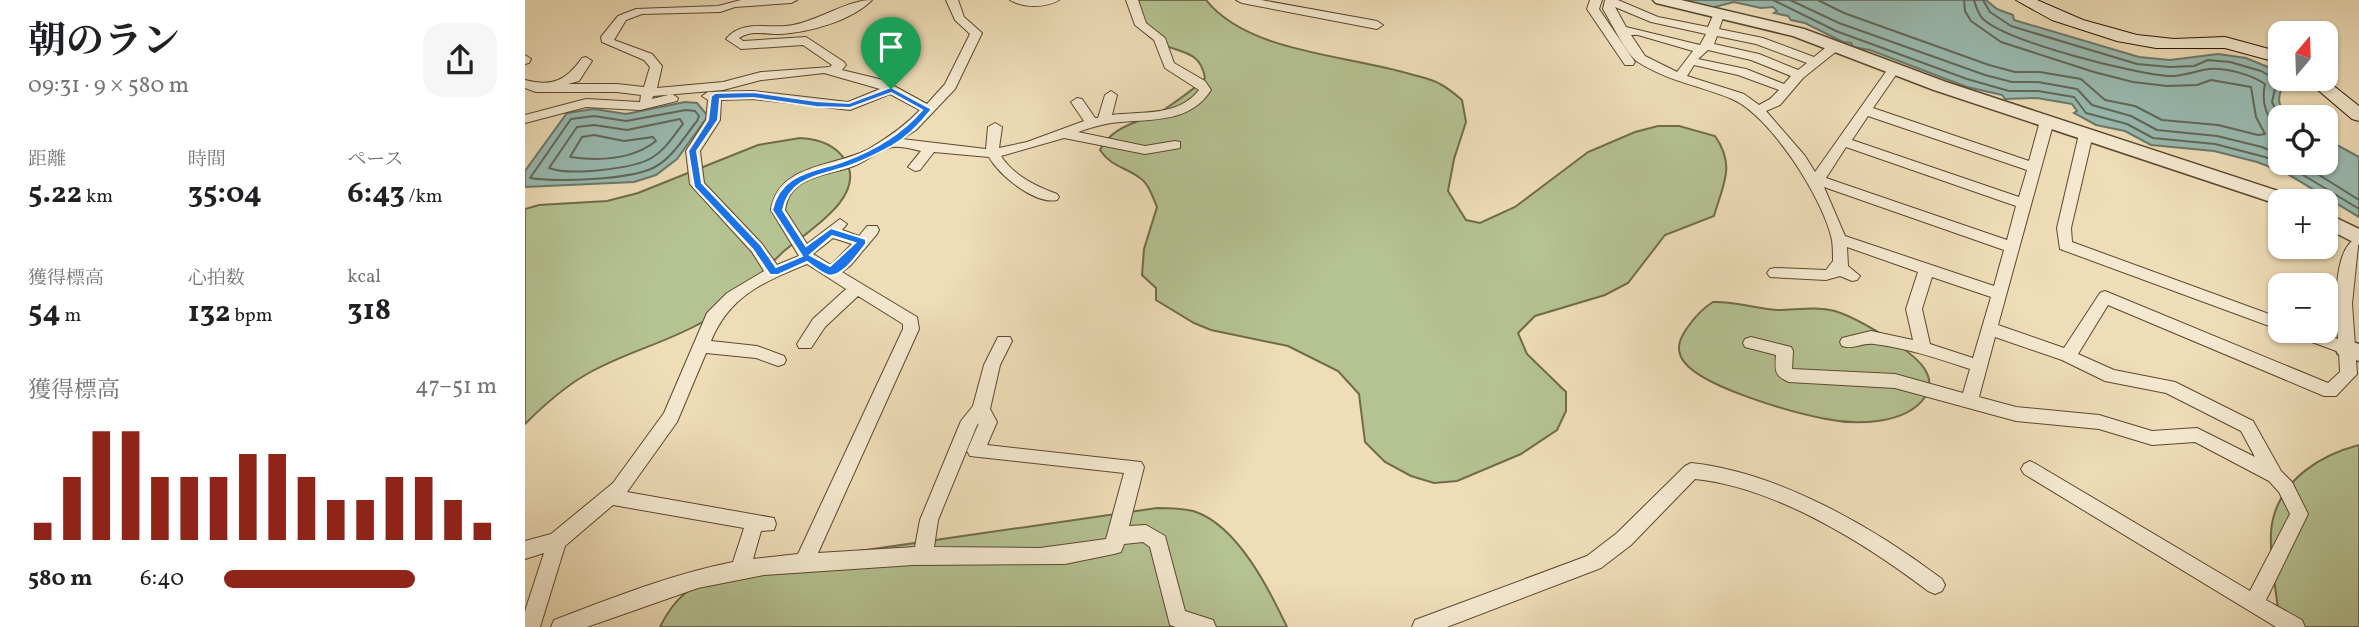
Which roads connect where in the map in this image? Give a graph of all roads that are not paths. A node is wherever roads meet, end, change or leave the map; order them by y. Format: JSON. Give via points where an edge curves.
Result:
{"nodes":[{"id":1,"x":790,"y":0,"type":"edge"},
{"id":2,"x":866,"y":0,"type":"edge"},
{"id":3,"x":952,"y":0,"type":"edge"},
{"id":4,"x":1016,"y":0,"type":"edge"},
{"id":5,"x":1053,"y":0,"type":"edge"},
{"id":6,"x":1132,"y":0,"type":"edge"},
{"id":7,"x":1242,"y":0,"type":"edge"},
{"id":8,"x":1596,"y":0,"type":"edge"},
{"id":9,"x":1661,"y":0,"type":"edge"},
{"id":10,"x":2024,"y":0,"type":"edge"},
{"id":11,"x":1259,"y":1,"type":"edge"},
{"id":12,"x":1611,"y":1,"type":"edge"},
{"id":13,"x":1718,"y":15,"type":"junction"},
{"id":14,"x":1377,"y":25,"type":"dead end"},
{"id":15,"x":1622,"y":30,"type":"junction"},
{"id":16,"x":1713,"y":32,"type":"junction"},
{"id":17,"x":1834,"y":47,"type":"junction"},
{"id":18,"x":1703,"y":48,"type":"junction"},
{"id":19,"x":2268,"y":54,"type":"edge"},
{"id":20,"x":586,"y":61,"type":"dead end"},
{"id":21,"x":1691,"y":61,"type":"junction"},
{"id":22,"x":1629,"y":62,"type":"dead end"},
{"id":23,"x":1817,"y":62,"type":"junction"},
{"id":24,"x":1894,"y":69,"type":"junction"},
{"id":25,"x":832,"y":71,"type":"junction"},
{"id":26,"x":1799,"y":75,"type":"junction"},
{"id":27,"x":1680,"y":78,"type":"junction"},
{"id":28,"x":525,"y":84,"type":"edge"},
{"id":29,"x":541,"y":88,"type":"junction"},
{"id":30,"x":891,"y":89,"type":"junction"},
{"id":31,"x":1787,"y":89,"type":"junction"},
{"id":32,"x":2329,"y":91,"type":"edge"},
{"id":33,"x":650,"y":92,"type":"junction"},
{"id":34,"x":1111,"y":95,"type":"dead end"},
{"id":35,"x":715,"y":96,"type":"junction"},
{"id":36,"x":1077,"y":102,"type":"dead end"},
{"id":37,"x":640,"y":106,"type":"junction"},
{"id":38,"x":927,"y":109,"type":"junction"},
{"id":39,"x":1758,"y":110,"type":"junction"},
{"id":40,"x":1865,"y":110,"type":"junction"},
{"id":41,"x":2359,"y":115,"type":"edge"},
{"id":42,"x":525,"y":119,"type":"edge"},
{"id":43,"x":2046,"y":121,"type":"junction"},
{"id":44,"x":1098,"y":122,"type":"junction"},
{"id":45,"x":995,"y":127,"type":"dead end"},
{"id":46,"x":1066,"y":134,"type":"junction"},
{"id":47,"x":2086,"y":134,"type":"junction"},
{"id":48,"x":891,"y":142,"type":"junction"},
{"id":49,"x":1844,"y":142,"type":"junction"},
{"id":50,"x":1175,"y":145,"type":"dead end"},
{"id":51,"x":931,"y":147,"type":"junction"},
{"id":52,"x":992,"y":152,"type":"junction"},
{"id":53,"x":915,"y":167,"type":"dead end"},
{"id":54,"x":2033,"y":167,"type":"junction"},
{"id":55,"x":1816,"y":181,"type":"junction"},
{"id":56,"x":2268,"y":194,"type":"edge"},
{"id":57,"x":1052,"y":197,"type":"dead end"},
{"id":58,"x":2023,"y":203,"type":"junction"},
{"id":59,"x":2338,"y":227,"type":"edge"},
{"id":60,"x":1839,"y":239,"type":"junction"},
{"id":61,"x":2359,"y":240,"type":"edge"},
{"id":62,"x":2011,"y":247,"type":"junction"},
{"id":63,"x":806,"y":255,"type":"junction"},
{"id":64,"x":1839,"y":264,"type":"junction"},
{"id":65,"x":1927,"y":269,"type":"junction"},
{"id":66,"x":774,"y":272,"type":"junction"},
{"id":67,"x":831,"y":272,"type":"junction"},
{"id":68,"x":1775,"y":273,"type":"dead end"},
{"id":69,"x":1852,"y":276,"type":"dead end"},
{"id":70,"x":2353,"y":278,"type":"edge"},
{"id":71,"x":857,"y":288,"type":"junction"},
{"id":72,"x":1997,"y":293,"type":"junction"},
{"id":73,"x":2268,"y":320,"type":"edge"},
{"id":74,"x":1989,"y":328,"type":"junction"},
{"id":75,"x":1004,"y":341,"type":"dead end"},
{"id":76,"x":1848,"y":342,"type":"dead end"},
{"id":77,"x":1751,"y":343,"type":"dead end"},
{"id":78,"x":2333,"y":343,"type":"edge"},
{"id":79,"x":805,"y":344,"type":"dead end"},
{"id":80,"x":701,"y":346,"type":"junction"},
{"id":81,"x":1923,"y":348,"type":"junction"},
{"id":82,"x":2353,"y":350,"type":"edge"},
{"id":83,"x":2068,"y":356,"type":"junction"},
{"id":84,"x":778,"y":360,"type":"dead end"},
{"id":85,"x":1979,"y":366,"type":"junction"},
{"id":86,"x":1969,"y":403,"type":"junction"},
{"id":87,"x":981,"y":409,"type":"junction"},
{"id":88,"x":2030,"y":469,"type":"dead end"},
{"id":89,"x":2275,"y":476,"type":"junction"},
{"id":90,"x":610,"y":497,"type":"junction"},
{"id":91,"x":1117,"y":536,"type":"junction"},
{"id":92,"x":557,"y":541,"type":"junction"},
{"id":93,"x":525,"y":550,"type":"edge"},
{"id":94,"x":923,"y":555,"type":"junction"},
{"id":95,"x":804,"y":562,"type":"junction"},
{"id":96,"x":740,"y":570,"type":"junction"},
{"id":97,"x":1935,"y":585,"type":"dead end"},
{"id":98,"x":2254,"y":604,"type":"junction"},
{"id":99,"x":566,"y":626,"type":"edge"},
{"id":100,"x":530,"y":627,"type":"edge"},
{"id":101,"x":1206,"y":627,"type":"edge"},
{"id":102,"x":1422,"y":627,"type":"edge"},
{"id":103,"x":2295,"y":627,"type":"edge"}],
"edges":[{"from":1,"to":33,"type":"street","via":[[720,9],[640,11],[622,19],[608,42],[648,57],[656,66]]},
{"from":2,"to":25,"type":"street","via":[[823,20],[773,32],[749,29],[732,39],[741,45],[806,41],[840,65]]},
{"from":3,"to":38,"type":"street","via":[[959,18],[976,33],[951,86]]},
{"from":4,"to":5,"type":"street"},
{"from":6,"to":44,"type":"street","via":[[1140,25],[1159,38],[1169,65],[1206,90],[1190,106],[1169,114],[1125,115]]},
{"from":7,"to":11,"type":"street"},
{"from":8,"to":22,"type":"street","via":[[1593,9]]},
{"from":9,"to":13,"type":"street"},
{"from":10,"to":19,"type":"main road","via":[[2128,38],[2173,44],[2238,44]]},
{"from":11,"to":14,"type":"street"},
{"from":12,"to":15,"type":"street","via":[[1609,9]]},
{"from":12,"to":16,"type":"street","via":[[1655,20]]},
{"from":13,"to":16,"type":"street"},
{"from":13,"to":17,"type":"street","via":[[1773,25]]},
{"from":15,"to":18,"type":"street"},
{"from":15,"to":27,"type":"street","via":[[1640,58]]},
{"from":16,"to":18,"type":"street"},
{"from":16,"to":23,"type":"street","via":[[1759,41]]},
{"from":17,"to":23,"type":"street"},
{"from":17,"to":24,"type":"street"},
{"from":18,"to":21,"type":"street"},
{"from":18,"to":26,"type":"street","via":[[1755,57]]},
{"from":20,"to":29,"type":"street","via":[[575,78]]},
{"from":21,"to":27,"type":"street"},
{"from":21,"to":31,"type":"street","via":[[1742,72]]},
{"from":23,"to":26,"type":"street"},
{"from":24,"to":40,"type":"street"},
{"from":24,"to":43,"type":"street"},
{"from":25,"to":30,"type":"street"},
{"from":25,"to":33,"type":"street"},
{"from":26,"to":31,"type":"street"},
{"from":27,"to":39,"type":"street","via":[[1739,97]]},
{"from":28,"to":29,"type":"street"},
{"from":29,"to":33,"type":"street"},
{"from":30,"to":35,"type":"street","via":[[850,106],[753,95]]},
{"from":30,"to":38,"type":"street"},
{"from":31,"to":39,"type":"street","via":[[1775,103]]},
{"from":32,"to":41,"type":"main road"},
{"from":33,"to":37,"type":"street"},
{"from":34,"to":44,"type":"street"},
{"from":35,"to":37,"type":"street","via":[[684,96]]},
{"from":35,"to":66,"type":"street","via":[[713,120],[692,151],[697,184]]},
{"from":36,"to":44,"type":"street"},
{"from":37,"to":42,"type":"street","via":[[586,103]]},
{"from":38,"to":48,"type":"street"},
{"from":39,"to":55,"type":"street"},
{"from":40,"to":49,"type":"street"},
{"from":40,"to":54,"type":"street"},
{"from":43,"to":47,"type":"street"},
{"from":43,"to":54,"type":"street"},
{"from":44,"to":46,"type":"street"},
{"from":45,"to":52,"type":"street"},
{"from":46,"to":50,"type":"street","via":[[1146,150]]},
{"from":46,"to":52,"type":"street","via":[[1035,146]]},
{"from":47,"to":56,"type":"street"},
{"from":47,"to":73,"type":"street","via":[[2064,228],[2065,245]]},
{"from":48,"to":51,"type":"street"},
{"from":48,"to":63,"type":"street","via":[[788,186],[778,210]]},
{"from":49,"to":55,"type":"street"},
{"from":49,"to":58,"type":"street"},
{"from":51,"to":52,"type":"street"},
{"from":51,"to":53,"type":"street"},
{"from":52,"to":57,"type":"street","via":[[1017,179]]},
{"from":54,"to":58,"type":"street"},
{"from":55,"to":60,"type":"street"},
{"from":55,"to":62,"type":"street"},
{"from":58,"to":62,"type":"street"},
{"from":59,"to":61,"type":"street"},
{"from":60,"to":64,"type":"street"},
{"from":60,"to":65,"type":"street"},
{"from":61,"to":70,"type":"street","via":[[2347,260]]},
{"from":62,"to":72,"type":"street"},
{"from":63,"to":66,"type":"street"},
{"from":63,"to":67,"type":"street"},
{"from":63,"to":67,"type":"street","via":[[835,228],[867,236]]},
{"from":64,"to":68,"type":"street","via":[[1835,272],[1826,275]]},
{"from":64,"to":69,"type":"street"},
{"from":65,"to":72,"type":"street"},
{"from":65,"to":81,"type":"street","via":[[1914,309]]},
{"from":66,"to":80,"type":"street","via":[[723,304]]},
{"from":67,"to":71,"type":"street"},
{"from":70,"to":82,"type":"street","via":[[2344,325]]},
{"from":71,"to":79,"type":"street"},
{"from":71,"to":95,"type":"street","via":[[911,321],[911,329]]},
{"from":72,"to":74,"type":"street"},
{"from":74,"to":83,"type":"street"},
{"from":74,"to":85,"type":"street"},
{"from":75,"to":87,"type":"street","via":[[992,365]]},
{"from":76,"to":81,"type":"street","via":[[1871,338]]},
{"from":77,"to":86,"type":"street","via":[[1785,351],[1783,372],[1789,375],[1895,381]]},
{"from":78,"to":82,"type":"street"},
{"from":80,"to":84,"type":"street","via":[[757,352]]},
{"from":80,"to":90,"type":"street","via":[[671,417]]},
{"from":81,"to":85,"type":"street"},
{"from":82,"to":83,"type":"street","via":[[2349,374],[2330,391],[2105,297]]},
{"from":83,"to":89,"type":"street","via":[[2111,376],[2169,387],[2247,426]]},
{"from":85,"to":86,"type":"street"},
{"from":86,"to":89,"type":"street","via":[[2016,414],[2099,422],[2152,438],[2197,435]]},
{"from":87,"to":91,"type":"street","via":[[988,422],[976,451],[1135,467]]},
{"from":87,"to":94,"type":"street","via":[[970,421],[929,520]]},
{"from":88,"to":98,"type":"street"},
{"from":89,"to":98,"type":"street","via":[[2299,514]]},
{"from":90,"to":92,"type":"street"},
{"from":90,"to":96,"type":"street","via":[[761,523]]},
{"from":91,"to":94,"type":"street","via":[[1114,547],[1085,555]]},
{"from":91,"to":101,"type":"street","via":[[1146,533],[1158,542],[1177,618]]},
{"from":92,"to":93,"type":"street"},
{"from":92,"to":100,"type":"street"},
{"from":94,"to":95,"type":"street"},
{"from":95,"to":96,"type":"street"},
{"from":96,"to":99,"type":"street","via":[[659,592]]},
{"from":97,"to":102,"type":"street","via":[[1892,552],[1806,505],[1723,474],[1691,471],[1624,539],[1594,562]]},
{"from":98,"to":103,"type":"street"}]}
